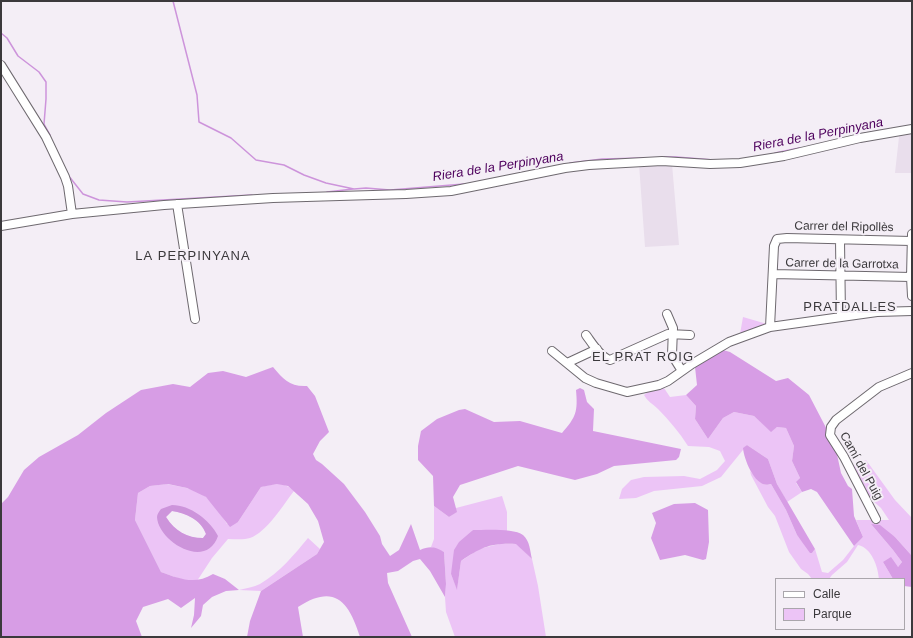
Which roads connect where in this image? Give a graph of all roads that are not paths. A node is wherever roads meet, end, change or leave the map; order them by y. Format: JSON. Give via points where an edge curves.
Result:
{"nodes":[{"id":1,"x":1,"y":65,"type":"edge"},
{"id":2,"x":912,"y":129,"type":"edge"},
{"id":3,"x":177,"y":204,"type":"junction"},
{"id":4,"x":72,"y":214,"type":"junction"},
{"id":5,"x":1,"y":226,"type":"edge"},
{"id":6,"x":911,"y":238,"type":"edge"},
{"id":7,"x":840,"y":240,"type":"junction"},
{"id":8,"x":773,"y":274,"type":"junction"},
{"id":9,"x":840,"y":276,"type":"junction"},
{"id":10,"x":911,"y":277,"type":"junction"},
{"id":11,"x":912,"y":296,"type":"edge"},
{"id":12,"x":912,"y":312,"type":"edge"},
{"id":13,"x":668,"y":314,"type":"dead end"},
{"id":14,"x":841,"y":317,"type":"junction"},
{"id":15,"x":195,"y":319,"type":"dead end"},
{"id":16,"x":770,"y":327,"type":"junction"},
{"id":17,"x":586,"y":335,"type":"dead end"},
{"id":18,"x":673,"y":335,"type":"junction"},
{"id":19,"x":690,"y":335,"type":"dead end"},
{"id":20,"x":597,"y":349,"type":"junction"},
{"id":21,"x":552,"y":351,"type":"dead end"},
{"id":22,"x":567,"y":363,"type":"junction"},
{"id":23,"x":682,"y":371,"type":"junction"},
{"id":24,"x":912,"y":373,"type":"edge"},
{"id":25,"x":876,"y":519,"type":"dead end"}],
"edges":[{"from":1,"to":4,"type":"street","via":[[46,137],[66,181]]},
{"from":2,"to":3,"type":"street","via":[[784,156],[731,164],[662,161],[589,165],[451,191]]},
{"from":3,"to":4,"type":"street"},
{"from":3,"to":15,"type":"street"},
{"from":4,"to":5,"type":"street"},
{"from":6,"to":7,"type":"street","name":"Carrer del Ripollès"},
{"from":6,"to":10,"type":"street"},
{"from":7,"to":8,"type":"street","name":"Carrer del Ripollès","via":[[777,239],[774,246]]},
{"from":7,"to":9,"type":"street"},
{"from":8,"to":9,"type":"street","name":"Carrer de la Garrotxa"},
{"from":8,"to":16,"type":"street"},
{"from":9,"to":10,"type":"street","name":"Carrer de la Garrotxa"},
{"from":9,"to":14,"type":"street"},
{"from":10,"to":11,"type":"street"},
{"from":12,"to":14,"type":"street","via":[[887,311]]},
{"from":13,"to":18,"type":"street","via":[[674,328]]},
{"from":14,"to":16,"type":"street"},
{"from":16,"to":23,"type":"street","via":[[729,342]]},
{"from":17,"to":20,"type":"street"},
{"from":18,"to":19,"type":"street"},
{"from":18,"to":20,"type":"street","via":[[668,334],[610,360]]},
{"from":18,"to":23,"type":"street","via":[[672,355]]},
{"from":20,"to":22,"type":"street"},
{"from":21,"to":22,"type":"street"},
{"from":22,"to":23,"type":"street","via":[[591,381],[627,392],[658,385]]},
{"from":24,"to":25,"type":"street","name":"Camí del Puig","via":[[879,387],[836,420],[831,427],[830,435]]}]}
